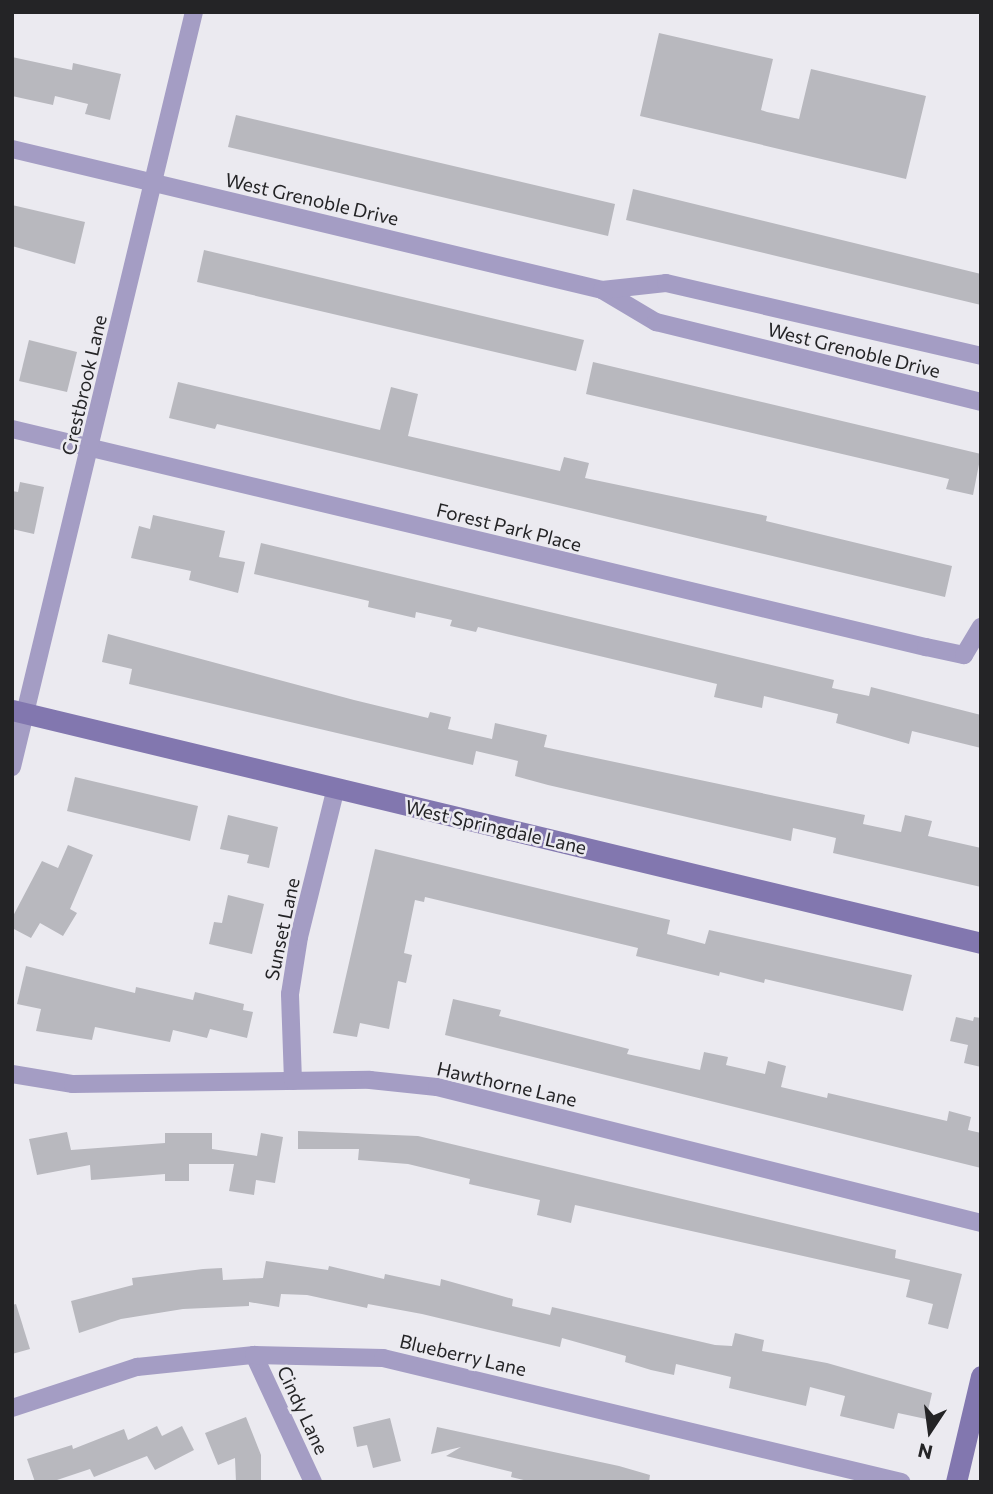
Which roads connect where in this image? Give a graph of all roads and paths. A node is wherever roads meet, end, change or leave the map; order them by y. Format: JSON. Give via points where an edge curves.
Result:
{"nodes":[{"id":1,"x":194,"y":12,"type":"edge"},
{"id":2,"x":12,"y":149,"type":"edge"},
{"id":3,"x":153,"y":183,"type":"junction"},
{"id":4,"x":602,"y":290,"type":"junction"},
{"id":5,"x":981,"y":356,"type":"edge"},
{"id":6,"x":981,"y":402,"type":"edge"},
{"id":7,"x":12,"y":429,"type":"edge"},
{"id":8,"x":90,"y":447,"type":"junction"},
{"id":9,"x":981,"y":627,"type":"edge"},
{"id":10,"x":20,"y":712,"type":"edge"},
{"id":11,"x":12,"y":768,"type":"edge"},
{"id":12,"x":336,"y":788,"type":"junction"},
{"id":13,"x":981,"y":943,"type":"edge"},
{"id":14,"x":12,"y":1074,"type":"edge"},
{"id":15,"x":293,"y":1081,"type":"junction"},
{"id":16,"x":981,"y":1223,"type":"edge"},
{"id":17,"x":254,"y":1355,"type":"junction"},
{"id":18,"x":981,"y":1376,"type":"edge"},
{"id":19,"x":12,"y":1408,"type":"edge"},
{"id":20,"x":313,"y":1482,"type":"edge"},
{"id":21,"x":901,"y":1482,"type":"edge"},
{"id":22,"x":956,"y":1482,"type":"edge"}],
"edges":[{"from":1,"to":3,"type":"street","name":"Crestbrook Lane"},
{"from":2,"to":3,"type":"street","name":"West Grenoble Drive"},
{"from":3,"to":4,"type":"street","name":"West Grenoble Drive"},
{"from":3,"to":8,"type":"street","name":"Crestbrook Lane"},
{"from":4,"to":5,"type":"street","name":"West Grenoble Drive","via":[[666,283]]},
{"from":4,"to":6,"type":"street","name":"West Grenoble Drive","via":[[656,322]]},
{"from":7,"to":8,"type":"street","name":"Forest Park Place"},
{"from":8,"to":9,"type":"street","name":"Forest Park Place","via":[[964,655]]},
{"from":8,"to":10,"type":"street","name":"Crestbrook Lane"},
{"from":10,"to":11,"type":"street","name":"Crestbrook Lane"},
{"from":10,"to":12,"type":"street","name":"West Springdale Lane"},
{"from":12,"to":13,"type":"street","name":"West Springdale Lane"},
{"from":12,"to":15,"type":"street","name":"Sunset Lane","via":[[299,937],[290,994]]},
{"from":14,"to":15,"type":"street","name":"Hawthorne Lane","via":[[73,1084]]},
{"from":15,"to":16,"type":"street","name":"Hawthorne Lane","via":[[370,1080],[436,1087]]},
{"from":17,"to":19,"type":"street","name":"Blueberry Lane","via":[[137,1367]]},
{"from":17,"to":20,"type":"street","name":"Cindy Lane"},
{"from":17,"to":21,"type":"street","name":"Blueberry Lane","via":[[383,1358]]},
{"from":18,"to":22,"type":"street"}]}
